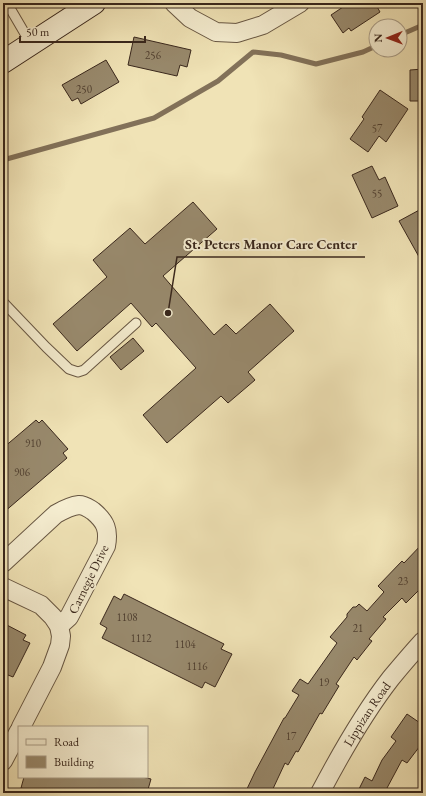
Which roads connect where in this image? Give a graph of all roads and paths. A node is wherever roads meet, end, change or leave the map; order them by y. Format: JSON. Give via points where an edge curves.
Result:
{"nodes":[{"id":1,"x":7,"y":3,"type":"edge"},
{"id":2,"x":94,"y":3,"type":"edge"},
{"id":3,"x":174,"y":3,"type":"edge"},
{"id":4,"x":300,"y":3,"type":"edge"},
{"id":5,"x":30,"y":44,"type":"junction"},
{"id":6,"x":3,"y":62,"type":"edge"},
{"id":7,"x":3,"y":302,"type":"edge"},
{"id":8,"x":136,"y":323,"type":"dead end"},
{"id":9,"x":3,"y":563,"type":"edge"},
{"id":10,"x":3,"y":588,"type":"edge"},
{"id":11,"x":59,"y":626,"type":"junction"},
{"id":12,"x":423,"y":641,"type":"edge"},
{"id":13,"x":22,"y":726,"type":"edge"},
{"id":14,"x":18,"y":732,"type":"edge"},
{"id":15,"x":3,"y":761,"type":"edge"},
{"id":16,"x":320,"y":793,"type":"edge"}],
"edges":[{"from":1,"to":5,"type":"lane"},
{"from":2,"to":5,"type":"main road"},
{"from":3,"to":4,"type":"street","via":[[190,18],[216,32],[238,33],[263,25]]},
{"from":5,"to":6,"type":"main road"},
{"from":7,"to":8,"type":"lane","via":[[69,369],[78,372],[84,370]]},
{"from":9,"to":11,"type":"street","name":"Carnegie Drive","via":[[56,514],[66,508],[85,506],[99,516],[107,529],[106,546],[69,617]]},
{"from":10,"to":11,"type":"street","via":[[41,605]]},
{"from":11,"to":13,"type":"street","name":"Carnegie Drive","via":[[60,645],[55,660]]},
{"from":12,"to":16,"type":"street","name":"Lippizan Road","via":[[390,679],[360,722]]},
{"from":14,"to":15,"type":"street"}]}
